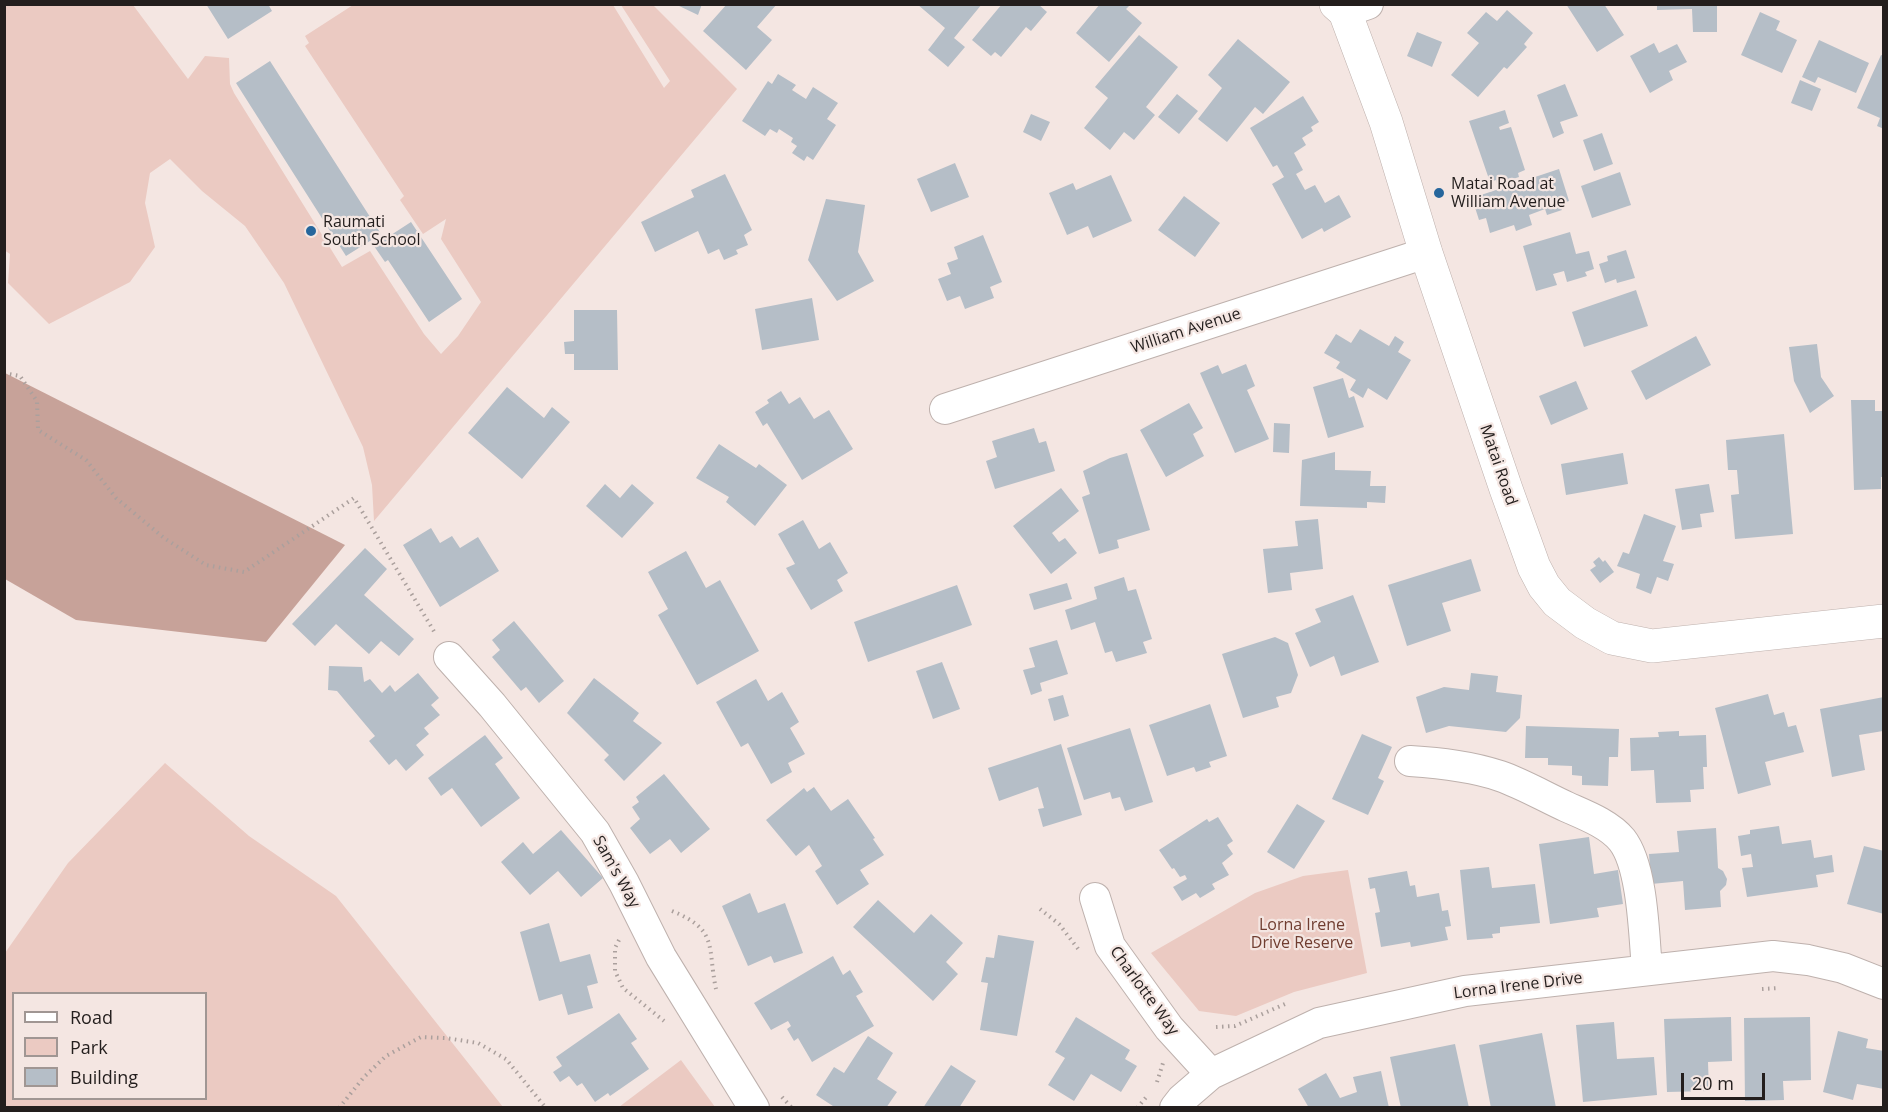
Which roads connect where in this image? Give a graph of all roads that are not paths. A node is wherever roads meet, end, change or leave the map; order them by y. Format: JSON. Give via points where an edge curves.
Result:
{"nodes":[{"id":1,"x":1350,"y":7,"type":"edge"},
{"id":2,"x":1426,"y":253,"type":"junction"},
{"id":3,"x":945,"y":409,"type":"dead end"},
{"id":4,"x":1884,"y":621,"type":"edge"},
{"id":5,"x":449,"y":657,"type":"road end"},
{"id":6,"x":1410,"y":760,"type":"dead end"},
{"id":7,"x":1095,"y":898,"type":"dead end"},
{"id":8,"x":1647,"y":970,"type":"junction"},
{"id":9,"x":1884,"y":984,"type":"edge"},
{"id":10,"x":1211,"y":1074,"type":"junction"},
{"id":11,"x":754,"y":1107,"type":"edge"},
{"id":12,"x":1175,"y":1107,"type":"edge"}],
"edges":[{"from":1,"to":2,"type":"street","name":"Matai Road"},
{"from":2,"to":3,"type":"street","name":"William Avenue"},
{"from":2,"to":4,"type":"street","name":"Matai Road","via":[[1530,556],[1544,586],[1557,602],[1612,638],[1653,646]]},
{"from":5,"to":11,"type":"street","name":"Sam's Way","via":[[595,832],[661,957]]},
{"from":6,"to":8,"type":"street","via":[[1500,776],[1581,813],[1622,840],[1642,907]]},
{"from":7,"to":10,"type":"street","name":"Charlotte Way","via":[[1110,946],[1169,1028]]},
{"from":8,"to":9,"type":"street","name":"Lorna Irene Drive","via":[[1773,956],[1843,968]]},
{"from":8,"to":10,"type":"street","name":"Lorna Irene Drive","via":[[1465,991],[1319,1023]]},
{"from":10,"to":12,"type":"street","name":"Lorna Irene Drive"}]}
